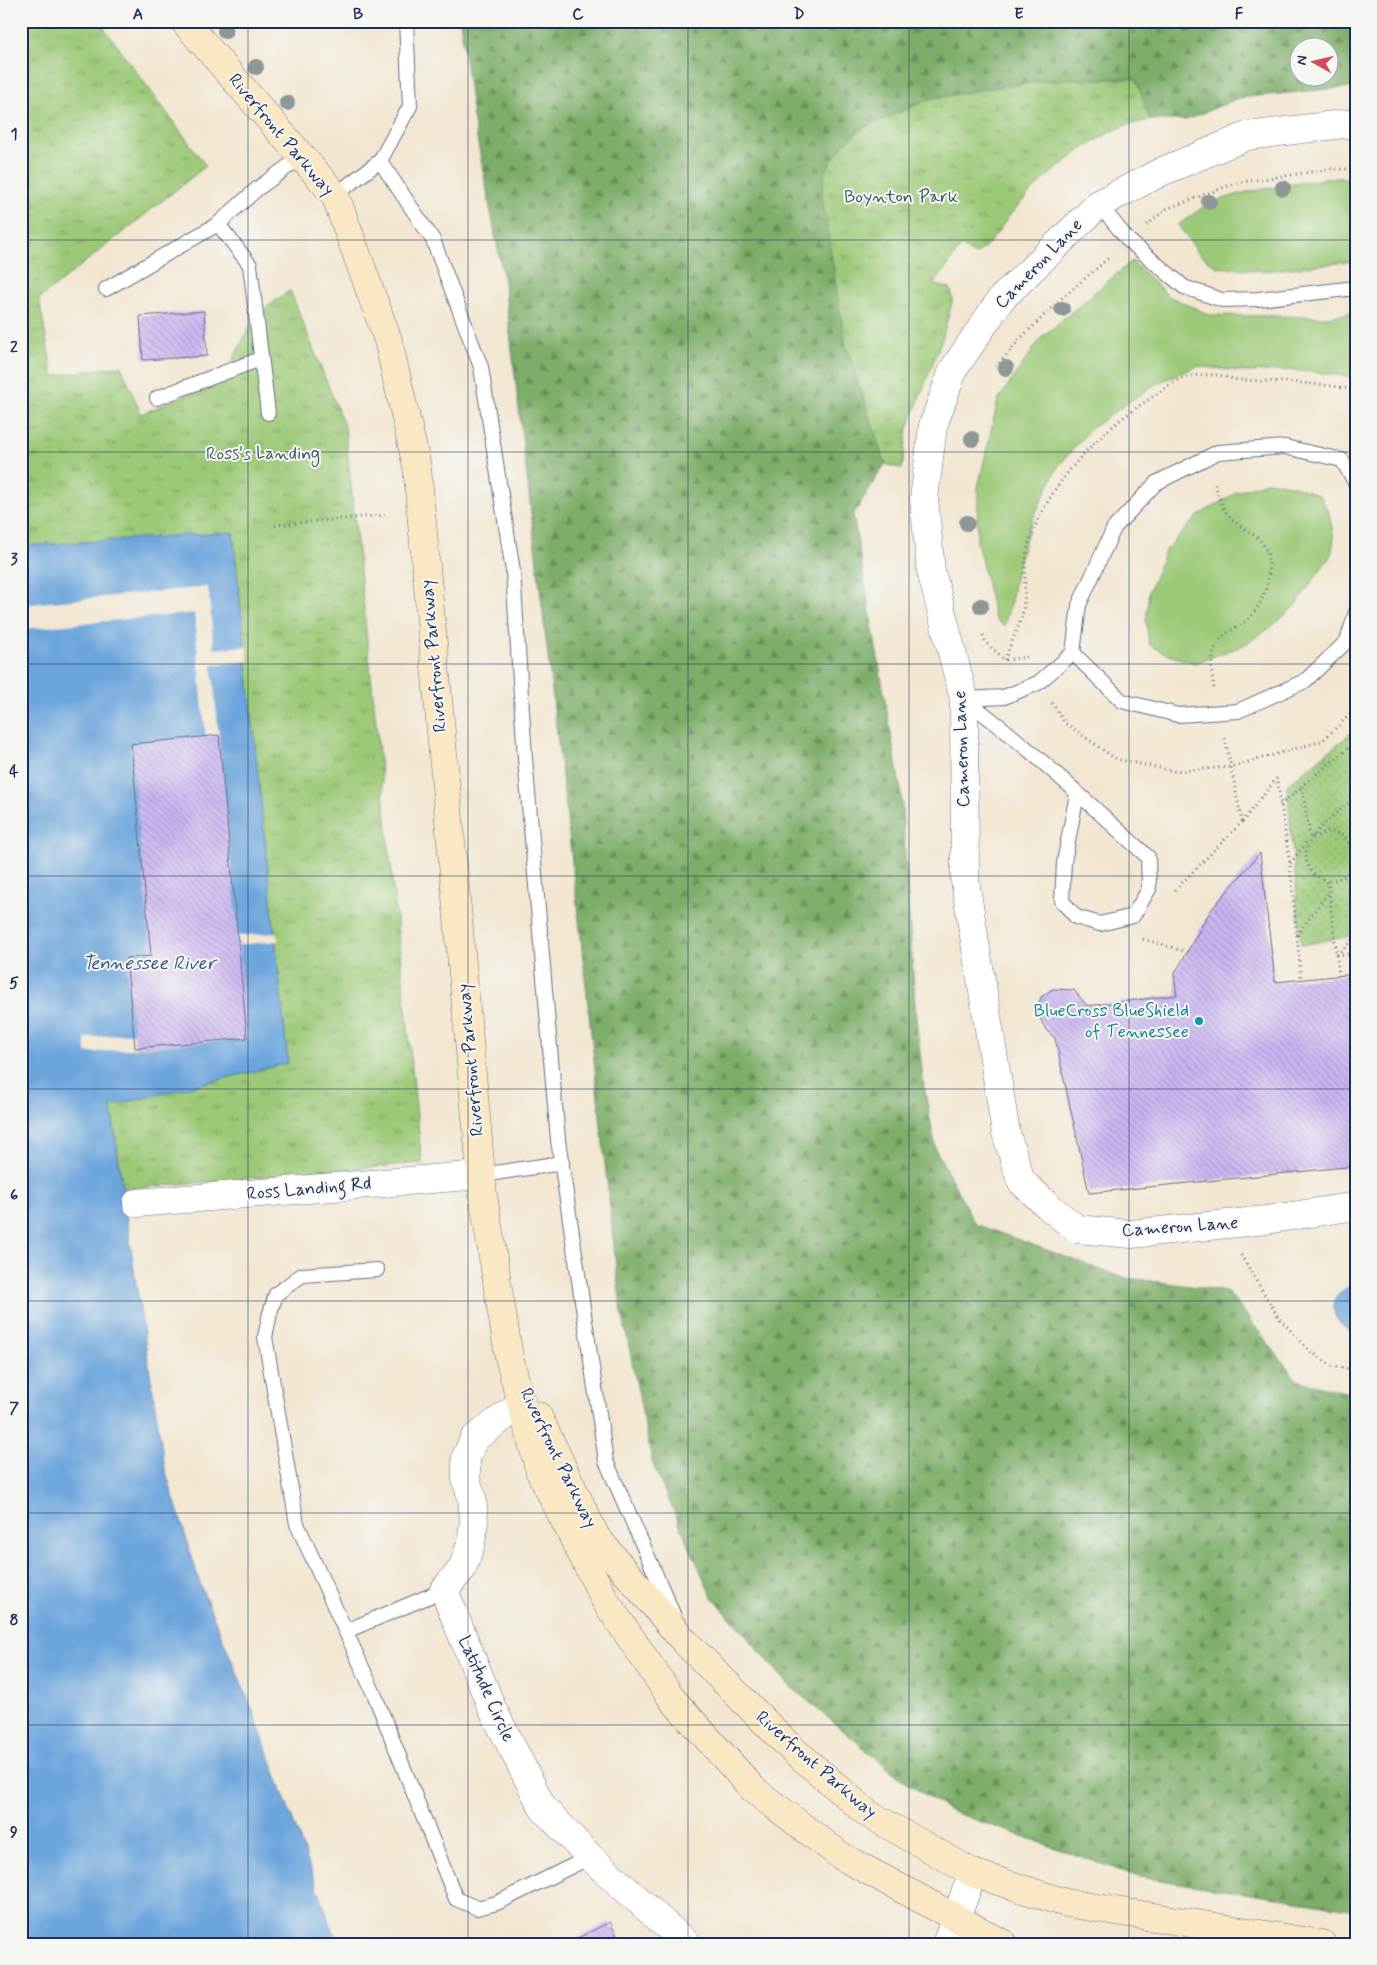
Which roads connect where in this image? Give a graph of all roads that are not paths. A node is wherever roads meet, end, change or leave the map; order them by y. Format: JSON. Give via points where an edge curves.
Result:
{"nodes":[{"id":1,"x":184,"y":21,"type":"edge"},
{"id":2,"x":406,"y":21,"type":"edge"},
{"id":3,"x":1356,"y":124,"type":"edge"},
{"id":4,"x":301,"y":156,"type":"junction"},
{"id":5,"x":380,"y":161,"type":"junction"},
{"id":6,"x":335,"y":195,"type":"junction"},
{"id":7,"x":1099,"y":204,"type":"junction"},
{"id":8,"x":218,"y":224,"type":"junction"},
{"id":9,"x":1356,"y":288,"type":"edge"},
{"id":10,"x":106,"y":289,"type":"dead end"},
{"id":11,"x":260,"y":358,"type":"junction"},
{"id":12,"x":156,"y":398,"type":"dead end"},
{"id":13,"x":268,"y":413,"type":"dead end"},
{"id":14,"x":1356,"y":484,"type":"edge"},
{"id":15,"x":1356,"y":612,"type":"edge"},
{"id":16,"x":1073,"y":653,"type":"junction"},
{"id":17,"x":964,"y":699,"type":"junction"},
{"id":18,"x":1077,"y":794,"type":"junction"},
{"id":19,"x":562,"y":1163,"type":"junction"},
{"id":20,"x":481,"y":1175,"type":"junction"},
{"id":21,"x":137,"y":1203,"type":"dead end"},
{"id":22,"x":1356,"y":1206,"type":"edge"},
{"id":23,"x":376,"y":1270,"type":"dead end"},
{"id":24,"x":509,"y":1357,"type":"junction"},
{"id":25,"x":522,"y":1403,"type":"junction"},
{"id":26,"x":444,"y":1590,"type":"junction"},
{"id":27,"x":346,"y":1631,"type":"junction"},
{"id":28,"x":686,"y":1642,"type":"junction"},
{"id":29,"x":590,"y":1857,"type":"junction"},
{"id":30,"x":973,"y":1873,"type":"junction"},
{"id":31,"x":956,"y":1919,"type":"junction"},
{"id":32,"x":687,"y":1944,"type":"edge"},
{"id":33,"x":946,"y":1944,"type":"edge"},
{"id":34,"x":1004,"y":1944,"type":"edge"},
{"id":35,"x":1322,"y":1944,"type":"edge"}],
"edges":[{"from":1,"to":4,"type":"main road","name":"Riverfront Parkway"},
{"from":2,"to":5,"type":"lane","via":[[410,106]]},
{"from":3,"to":7,"type":"street","name":"Cameron Lane","via":[[1247,136],[1161,172]]},
{"from":4,"to":6,"type":"main road","name":"Riverfront Parkway"},
{"from":4,"to":8,"type":"lane"},
{"from":5,"to":6,"type":"lane"},
{"from":5,"to":19,"type":"lane","via":[[433,240],[481,368],[513,571],[525,758]]},
{"from":6,"to":20,"type":"main road","name":"Riverfront Parkway","via":[[388,340],[417,467]]},
{"from":7,"to":9,"type":"lane","via":[[1128,240],[1184,287],[1222,300]]},
{"from":7,"to":17,"type":"street","name":"Cameron Lane","via":[[1002,299],[953,370],[933,426],[924,499],[931,571]]},
{"from":8,"to":10,"type":"lane"},
{"from":8,"to":11,"type":"lane","via":[[250,266]]},
{"from":11,"to":12,"type":"lane"},
{"from":11,"to":13,"type":"lane"},
{"from":14,"to":16,"type":"lane","via":[[1342,460],[1285,447],[1218,452],[1156,483],[1114,528],[1079,605]]},
{"from":15,"to":16,"type":"lane","via":[[1347,641],[1305,681],[1238,711],[1178,715],[1122,701]]},
{"from":16,"to":17,"type":"lane","via":[[1038,684],[1004,697]]},
{"from":17,"to":18,"type":"lane","via":[[993,720]]},
{"from":17,"to":22,"type":"street","name":"Cameron Lane","via":[[965,880],[1006,1133],[1021,1181],[1077,1229],[1131,1234],[1266,1220]]},
{"from":18,"to":18,"type":"lane","via":[[1148,857],[1149,889],[1133,916],[1100,924],[1076,917],[1062,902],[1064,862]]},
{"from":19,"to":20,"type":"lane"},
{"from":19,"to":28,"type":"lane","via":[[606,1461]]},
{"from":20,"to":21,"type":"street","name":"Ross Landing Rd"},
{"from":20,"to":24,"type":"main road","name":"Riverfront Parkway"},
{"from":23,"to":27,"type":"lane","via":[[302,1276],[276,1294],[265,1337],[297,1524]]},
{"from":24,"to":25,"type":"main road","name":"Riverfront Parkway"},
{"from":24,"to":28,"type":"main road","name":"Riverfront Parkway","via":[[596,1537]]},
{"from":25,"to":26,"type":"street","via":[[474,1439],[466,1457],[466,1479],[474,1521],[471,1544],[462,1569]]},
{"from":25,"to":31,"type":"main road","name":"Riverfront Parkway","via":[[540,1472],[606,1602],[673,1700],[754,1790],[841,1856]]},
{"from":26,"to":27,"type":"lane"},
{"from":26,"to":29,"type":"street","name":"Latitude Circle","via":[[492,1708],[543,1808]]},
{"from":27,"to":29,"type":"lane","via":[[456,1899],[477,1908],[497,1903]]},
{"from":28,"to":30,"type":"main road","name":"Riverfront Parkway","via":[[791,1748],[867,1813]]},
{"from":29,"to":32,"type":"street","name":"Latitude Circle"},
{"from":30,"to":31,"type":"street"},
{"from":30,"to":35,"type":"main road","name":"Riverfront Parkway","via":[[1066,1903]]},
{"from":31,"to":33,"type":"street"},
{"from":31,"to":34,"type":"main road","name":"Riverfront Parkway"}]}
